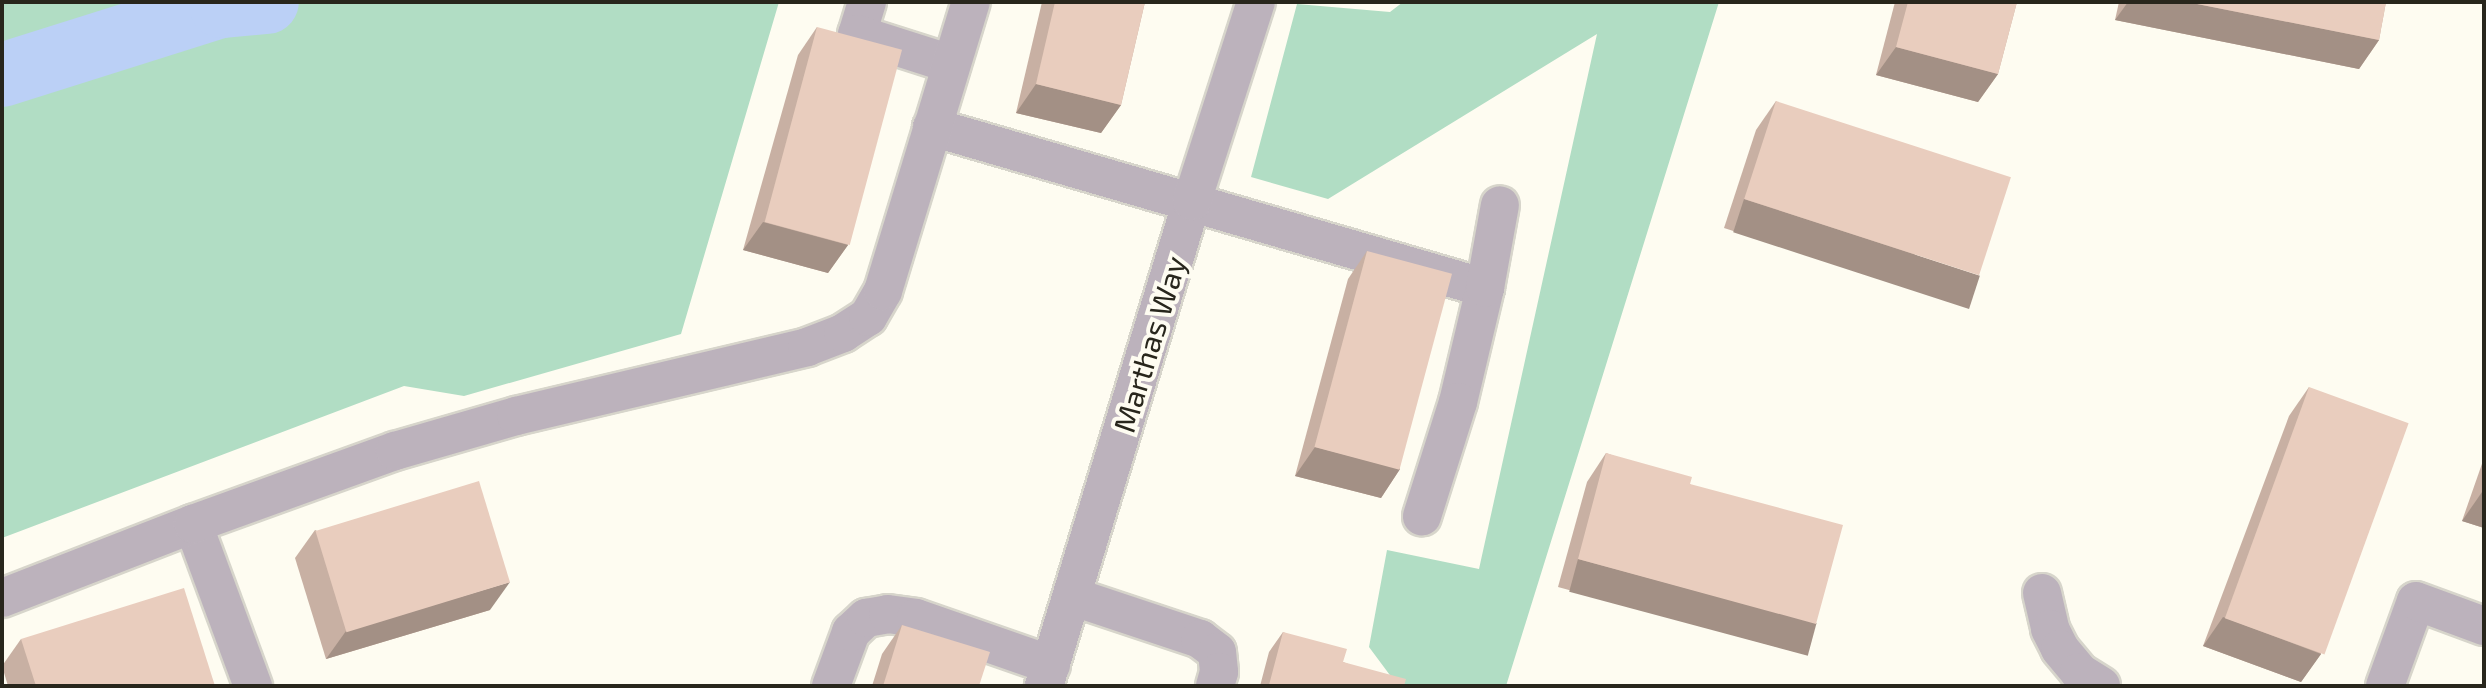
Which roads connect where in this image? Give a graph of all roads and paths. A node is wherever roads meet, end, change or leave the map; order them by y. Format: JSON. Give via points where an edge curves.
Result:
{"nodes":[{"id":1,"x":867,"y":2,"type":"edge"},
{"id":2,"x":971,"y":2,"type":"edge"},
{"id":3,"x":1256,"y":2,"type":"edge"},
{"id":4,"x":951,"y":64,"type":"junction"},
{"id":5,"x":932,"y":127,"type":"junction"},
{"id":6,"x":1192,"y":201,"type":"junction"},
{"id":7,"x":1500,"y":205,"type":"dead end"},
{"id":8,"x":1485,"y":288,"type":"junction"},
{"id":9,"x":1422,"y":516,"type":"dead end"},
{"id":10,"x":193,"y":524,"type":"junction"},
{"id":11,"x":2042,"y":593,"type":"dead end"},
{"id":12,"x":1074,"y":597,"type":"junction"},
{"id":13,"x":2,"y":598,"type":"edge"},
{"id":14,"x":2484,"y":626,"type":"edge"},
{"id":15,"x":1048,"y":676,"type":"edge"},
{"id":16,"x":253,"y":686,"type":"edge"},
{"id":17,"x":831,"y":686,"type":"edge"},
{"id":18,"x":1215,"y":686,"type":"edge"},
{"id":19,"x":2101,"y":686,"type":"edge"},
{"id":20,"x":2385,"y":686,"type":"edge"}],
"edges":[{"from":1,"to":4,"type":"street","via":[[857,34]]},
{"from":2,"to":4,"type":"street"},
{"from":3,"to":6,"type":"street","name":"Marthas Way"},
{"from":4,"to":5,"type":"street"},
{"from":5,"to":6,"type":"street"},
{"from":5,"to":10,"type":"street","via":[[883,291],[868,317],[843,333],[807,347],[516,416],[395,451]]},
{"from":6,"to":8,"type":"street"},
{"from":6,"to":12,"type":"street","name":"Marthas Way"},
{"from":7,"to":8,"type":"street"},
{"from":8,"to":9,"type":"street","via":[[1458,402]]},
{"from":10,"to":13,"type":"street"},
{"from":10,"to":16,"type":"street"},
{"from":11,"to":19,"type":"street","via":[[2060,649],[2079,672]]},
{"from":12,"to":15,"type":"street","name":"Marthas Way"},
{"from":12,"to":18,"type":"street","via":[[1200,639],[1217,652]]},
{"from":14,"to":20,"type":"street","via":[[2416,601]]},
{"from":15,"to":17,"type":"street","via":[[916,618],[888,614],[866,618],[851,632]]}]}
